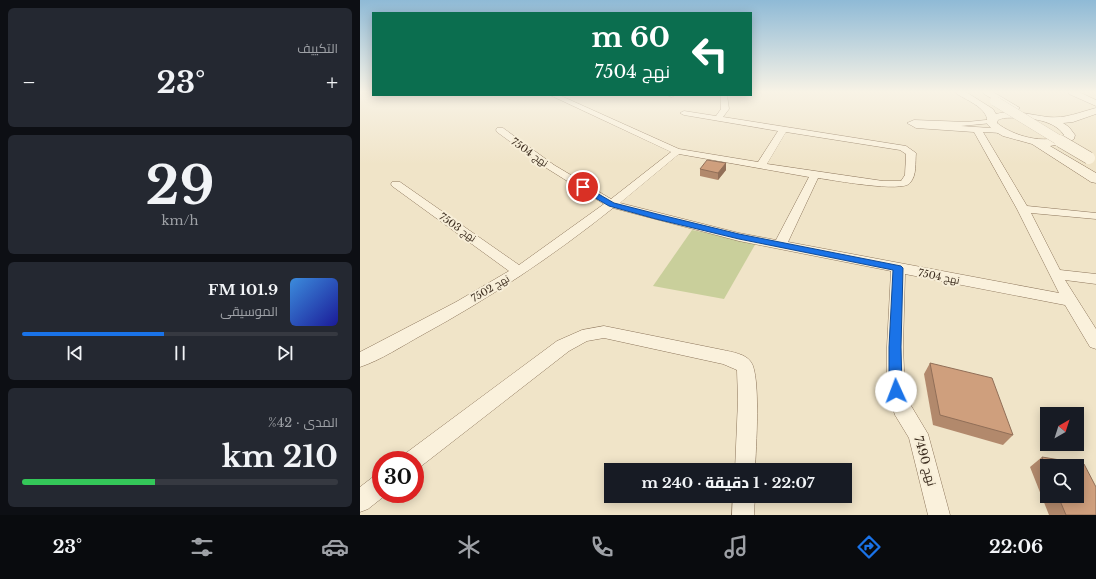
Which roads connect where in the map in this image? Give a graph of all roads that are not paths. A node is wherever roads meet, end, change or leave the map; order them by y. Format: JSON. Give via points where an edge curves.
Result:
{"nodes":[{"id":1,"x":600,"y":116,"type":"edge"},
{"id":2,"x":705,"y":116,"type":"edge"},
{"id":3,"x":992,"y":116,"type":"edge"},
{"id":4,"x":1001,"y":116,"type":"edge"},
{"id":5,"x":1019,"y":116,"type":"edge"},
{"id":6,"x":1024,"y":116,"type":"edge"},
{"id":7,"x":1033,"y":116,"type":"edge"},
{"id":8,"x":1081,"y":116,"type":"edge"},
{"id":9,"x":718,"y":118,"type":"joint"},
{"id":10,"x":1041,"y":119,"type":"junction"},
{"id":11,"x":993,"y":120,"type":"junction"},
{"id":12,"x":1096,"y":120,"type":"edge"},
{"id":13,"x":784,"y":128,"type":"junction"},
{"id":14,"x":500,"y":130,"type":"dead end"},
{"id":15,"x":977,"y":130,"type":"junction"},
{"id":16,"x":1002,"y":131,"type":"junction"},
{"id":17,"x":1069,"y":135,"type":"junction"},
{"id":18,"x":1027,"y":140,"type":"junction"},
{"id":19,"x":677,"y":151,"type":"junction"},
{"id":20,"x":1090,"y":159,"type":"edge"},
{"id":21,"x":761,"y":165,"type":"junction"},
{"id":22,"x":1096,"y":169,"type":"edge"},
{"id":23,"x":815,"y":175,"type":"junction"},
{"id":24,"x":1096,"y":179,"type":"edge"},
{"id":25,"x":396,"y":184,"type":"dead end"},
{"id":26,"x":612,"y":204,"type":"junction"},
{"id":27,"x":1023,"y":209,"type":"junction"},
{"id":28,"x":1096,"y":216,"type":"edge"},
{"id":29,"x":780,"y":245,"type":"junction"},
{"id":30,"x":898,"y":268,"type":"junction"},
{"id":31,"x":520,"y":270,"type":"junction"},
{"id":32,"x":1054,"y":274,"type":"junction"},
{"id":33,"x":1096,"y":279,"type":"edge"},
{"id":34,"x":1070,"y":301,"type":"junction"},
{"id":35,"x":1096,"y":342,"type":"edge"},
{"id":36,"x":360,"y":360,"type":"edge"},
{"id":37,"x":424,"y":452,"type":"edge"},
{"id":38,"x":744,"y":463,"type":"edge"},
{"id":39,"x":372,"y":492,"type":"edge"},
{"id":40,"x":360,"y":501,"type":"edge"},
{"id":41,"x":744,"y":503,"type":"edge"},
{"id":42,"x":743,"y":515,"type":"edge"},
{"id":43,"x":939,"y":515,"type":"edge"}],
"edges":[{"from":1,"to":19,"type":"street"},
{"from":2,"to":9,"type":"street"},
{"from":3,"to":11,"type":"street"},
{"from":4,"to":11,"type":"street"},
{"from":5,"to":20,"type":"street"},
{"from":6,"to":10,"type":"street"},
{"from":7,"to":10,"type":"street"},
{"from":8,"to":10,"type":"street","via":[[1069,120]]},
{"from":9,"to":13,"type":"street"},
{"from":10,"to":17,"type":"street","via":[[1062,127]]},
{"from":11,"to":15,"type":"street","via":[[967,124],[911,124]]},
{"from":11,"to":16,"type":"street","via":[[994,126]]},
{"from":12,"to":17,"type":"street","via":[[1073,128]]},
{"from":13,"to":21,"type":"street"},
{"from":13,"to":23,"type":"street","via":[[894,146],[911,153],[910,175],[903,184],[883,184]]},
{"from":14,"to":26,"type":"street","name":"نهج 7504","via":[[550,167]]},
{"from":15,"to":16,"type":"street"},
{"from":15,"to":27,"type":"street"},
{"from":16,"to":18,"type":"street"},
{"from":17,"to":18,"type":"street","via":[[1065,141]]},
{"from":17,"to":20,"type":"street","via":[[1074,144]]},
{"from":18,"to":24,"type":"street","via":[[1046,148]]},
{"from":19,"to":21,"type":"street"},
{"from":19,"to":26,"type":"street","name":"نهج 7502"},
{"from":20,"to":22,"type":"street"},
{"from":21,"to":23,"type":"street"},
{"from":23,"to":29,"type":"street"},
{"from":25,"to":31,"type":"street","name":"نهج 7503"},
{"from":26,"to":29,"type":"street","name":"نهج 7504","via":[[689,225]]},
{"from":26,"to":31,"type":"street","name":"نهج 7502"},
{"from":27,"to":28,"type":"street"},
{"from":27,"to":32,"type":"street"},
{"from":29,"to":30,"type":"street","name":"نهج 7504"},
{"from":30,"to":34,"type":"street","name":"نهج 7504"},
{"from":30,"to":43,"type":"street","name":"نهج 7490","via":[[896,391],[902,409],[918,434]]},
{"from":31,"to":36,"type":"street","name":"نهج 7502"},
{"from":32,"to":33,"type":"street"},
{"from":32,"to":34,"type":"street"},
{"from":34,"to":35,"type":"street"},
{"from":37,"to":38,"type":"street","via":[[562,346],[578,336],[604,332],[723,357],[744,366],[747,371]]},
{"from":39,"to":40,"type":"street"},
{"from":41,"to":42,"type":"street"}]}
